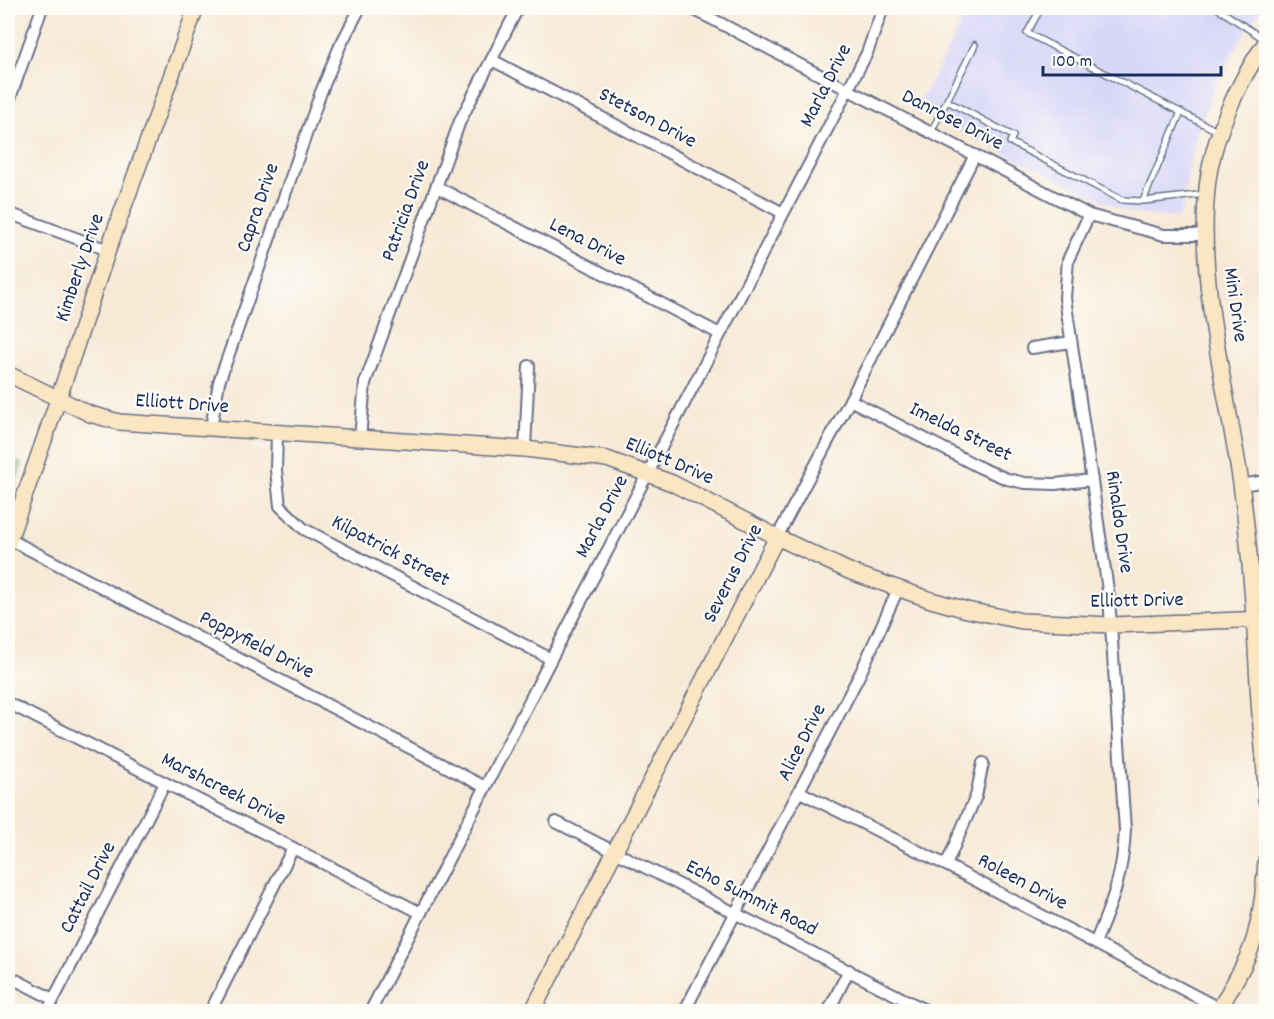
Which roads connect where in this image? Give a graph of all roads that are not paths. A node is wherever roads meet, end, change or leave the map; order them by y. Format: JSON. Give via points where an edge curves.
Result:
{"nodes":[{"id":1,"x":42,"y":8,"type":"edge"},
{"id":2,"x":196,"y":8,"type":"edge"},
{"id":3,"x":360,"y":8,"type":"edge"},
{"id":4,"x":518,"y":8,"type":"edge"},
{"id":5,"x":691,"y":8,"type":"edge"},
{"id":6,"x":883,"y":8,"type":"edge"},
{"id":7,"x":1041,"y":8,"type":"edge"},
{"id":8,"x":1217,"y":8,"type":"edge"},
{"id":9,"x":1266,"y":41,"type":"edge"},
{"id":10,"x":975,"y":45,"type":"dead end"},
{"id":11,"x":492,"y":60,"type":"junction"},
{"id":12,"x":848,"y":89,"type":"junction"},
{"id":13,"x":946,"y":101,"type":"junction"},
{"id":14,"x":8,"y":104,"type":"edge"},
{"id":15,"x":1181,"y":112,"type":"junction"},
{"id":16,"x":931,"y":132,"type":"junction"},
{"id":17,"x":1221,"y":133,"type":"junction"},
{"id":18,"x":975,"y":155,"type":"junction"},
{"id":19,"x":437,"y":187,"type":"junction"},
{"id":20,"x":1207,"y":194,"type":"junction"},
{"id":21,"x":1143,"y":201,"type":"junction"},
{"id":22,"x":8,"y":213,"type":"edge"},
{"id":23,"x":783,"y":213,"type":"junction"},
{"id":24,"x":1089,"y":215,"type":"junction"},
{"id":25,"x":1206,"y":235,"type":"junction"},
{"id":26,"x":108,"y":250,"type":"junction"},
{"id":27,"x":720,"y":334,"type":"junction"},
{"id":28,"x":1071,"y":342,"type":"junction"},
{"id":29,"x":1032,"y":348,"type":"dead end"},
{"id":30,"x":529,"y":366,"type":"dead end"},
{"id":31,"x":8,"y":374,"type":"edge"},
{"id":32,"x":58,"y":400,"type":"junction"},
{"id":33,"x":850,"y":400,"type":"junction"},
{"id":34,"x":211,"y":428,"type":"junction"},
{"id":35,"x":277,"y":434,"type":"junction"},
{"id":36,"x":360,"y":438,"type":"junction"},
{"id":37,"x":525,"y":449,"type":"junction"},
{"id":38,"x":648,"y":473,"type":"junction"},
{"id":39,"x":1092,"y":480,"type":"junction"},
{"id":40,"x":1266,"y":481,"type":"edge"},
{"id":41,"x":1241,"y":485,"type":"junction"},
{"id":42,"x":14,"y":504,"type":"edge"},
{"id":43,"x":777,"y":537,"type":"junction"},
{"id":44,"x":8,"y":541,"type":"edge"},
{"id":45,"x":898,"y":589,"type":"junction"},
{"id":46,"x":1261,"y":619,"type":"edge"},
{"id":47,"x":1111,"y":625,"type":"junction"},
{"id":48,"x":551,"y":659,"type":"junction"},
{"id":49,"x":8,"y":703,"type":"edge"},
{"id":50,"x":983,"y":763,"type":"dead end"},
{"id":51,"x":165,"y":783,"type":"junction"},
{"id":52,"x":485,"y":787,"type":"junction"},
{"id":53,"x":800,"y":792,"type":"junction"},
{"id":54,"x":1266,"y":800,"type":"edge"},
{"id":55,"x":556,"y":822,"type":"dead end"},
{"id":56,"x":293,"y":848,"type":"junction"},
{"id":57,"x":615,"y":853,"type":"junction"},
{"id":58,"x":1266,"y":861,"type":"edge"},
{"id":59,"x":946,"y":866,"type":"junction"},
{"id":60,"x":736,"y":912,"type":"junction"},
{"id":61,"x":421,"y":913,"type":"junction"},
{"id":62,"x":1095,"y":943,"type":"junction"},
{"id":63,"x":849,"y":970,"type":"junction"},
{"id":64,"x":8,"y":976,"type":"edge"},
{"id":65,"x":53,"y":999,"type":"junction"},
{"id":66,"x":1220,"y":1010,"type":"edge"},
{"id":67,"x":47,"y":1011,"type":"edge"},
{"id":68,"x":210,"y":1011,"type":"edge"},
{"id":69,"x":370,"y":1011,"type":"edge"},
{"id":70,"x":532,"y":1011,"type":"edge"},
{"id":71,"x":684,"y":1011,"type":"edge"},
{"id":72,"x":828,"y":1011,"type":"edge"},
{"id":73,"x":929,"y":1011,"type":"edge"}],
"edges":[{"from":1,"to":14,"type":"street"},
{"from":2,"to":26,"type":"street","name":"Kimberly Drive"},
{"from":3,"to":34,"type":"street","name":"Capra Drive","via":[[321,92],[219,382]]},
{"from":4,"to":11,"type":"street","name":"Patricia Drive"},
{"from":5,"to":12,"type":"street","name":"Danrose Drive"},
{"from":6,"to":12,"type":"street","name":"Marla Drive","via":[[867,53]]},
{"from":7,"to":15,"type":"lane","via":[[1028,33]]},
{"from":8,"to":9,"type":"lane"},
{"from":9,"to":17,"type":"street","name":"Mini Drive","via":[[1231,105]]},
{"from":10,"to":13,"type":"lane"},
{"from":11,"to":19,"type":"street","name":"Patricia Drive","via":[[460,121]]},
{"from":11,"to":23,"type":"street","name":"Stetson Drive"},
{"from":12,"to":16,"type":"street","name":"Danrose Drive"},
{"from":12,"to":23,"type":"street","name":"Marla Drive"},
{"from":13,"to":16,"type":"lane"},
{"from":13,"to":21,"type":"lane","via":[[1013,136],[1010,142],[1122,200]]},
{"from":15,"to":17,"type":"lane"},
{"from":15,"to":21,"type":"lane"},
{"from":16,"to":18,"type":"street","name":"Danrose Drive"},
{"from":17,"to":20,"type":"street","name":"Mini Drive"},
{"from":18,"to":24,"type":"street","name":"Danrose Drive"},
{"from":18,"to":33,"type":"street","name":"Severus Drive"},
{"from":19,"to":27,"type":"street","name":"Lena Drive"},
{"from":19,"to":36,"type":"street","name":"Patricia Drive","via":[[365,383]]},
{"from":20,"to":21,"type":"lane"},
{"from":20,"to":25,"type":"street","name":"Mini Drive"},
{"from":22,"to":26,"type":"street"},
{"from":23,"to":27,"type":"street","name":"Marla Drive"},
{"from":24,"to":25,"type":"street","name":"Danrose Drive","via":[[1164,234]]},
{"from":24,"to":28,"type":"street","name":"Rinaldo Drive","via":[[1068,260],[1065,298]]},
{"from":25,"to":41,"type":"street","name":"Mini Drive","via":[[1207,275]]},
{"from":26,"to":32,"type":"street","name":"Kimberly Drive"},
{"from":27,"to":38,"type":"street","name":"Marla Drive"},
{"from":28,"to":29,"type":"street"},
{"from":28,"to":39,"type":"street","name":"Rinaldo Drive"},
{"from":30,"to":37,"type":"street"},
{"from":31,"to":32,"type":"street","name":"Elliott Drive"},
{"from":32,"to":34,"type":"street","name":"Elliott Drive","via":[[119,422]]},
{"from":32,"to":42,"type":"street","name":"Kimberly Drive"},
{"from":33,"to":39,"type":"street","name":"Imelda Street","via":[[1007,478],[1055,484]]},
{"from":33,"to":43,"type":"street","name":"Severus Drive"},
{"from":34,"to":35,"type":"street","name":"Elliott Drive"},
{"from":35,"to":36,"type":"street","name":"Elliott Drive"},
{"from":35,"to":48,"type":"street","name":"Kilpatrick Street","via":[[280,506],[304,529]]},
{"from":36,"to":37,"type":"street","name":"Elliott Drive"},
{"from":37,"to":38,"type":"street","name":"Elliott Drive","via":[[607,459]]},
{"from":38,"to":43,"type":"street","name":"Elliott Drive"},
{"from":38,"to":48,"type":"street","name":"Marla Drive"},
{"from":39,"to":47,"type":"street","name":"Rinaldo Drive"},
{"from":40,"to":41,"type":"street"},
{"from":41,"to":46,"type":"street","name":"Mini Drive"},
{"from":42,"to":44,"type":"street","name":"Kimberly Drive"},
{"from":43,"to":45,"type":"street","name":"Elliott Drive"},
{"from":43,"to":57,"type":"street","name":"Severus Drive"},
{"from":44,"to":52,"type":"street","name":"Poppyfield Drive"},
{"from":45,"to":47,"type":"street","name":"Elliott Drive","via":[[1022,621]]},
{"from":45,"to":53,"type":"street","name":"Alice Drive"},
{"from":46,"to":47,"type":"street","name":"Elliott Drive"},
{"from":46,"to":54,"type":"street","name":"Mini Drive"},
{"from":47,"to":62,"type":"street","name":"Rinaldo Drive","via":[[1124,858],[1118,885]]},
{"from":48,"to":52,"type":"street","name":"Marla Drive"},
{"from":49,"to":51,"type":"street","name":"Marshcreek Drive"},
{"from":50,"to":59,"type":"street","via":[[976,796]]},
{"from":51,"to":56,"type":"street","name":"Marshcreek Drive"},
{"from":51,"to":65,"type":"street","name":"Cattail Drive"},
{"from":52,"to":61,"type":"street","name":"Marla Drive"},
{"from":53,"to":59,"type":"street","name":"Roleen Drive"},
{"from":53,"to":60,"type":"street","name":"Alice Drive"},
{"from":55,"to":57,"type":"street","name":"Echo Summit Road"},
{"from":56,"to":61,"type":"street","name":"Marshcreek Drive"},
{"from":56,"to":68,"type":"street"},
{"from":57,"to":60,"type":"street","name":"Echo Summit Road"},
{"from":57,"to":70,"type":"street","name":"Severus Drive"},
{"from":58,"to":66,"type":"street","via":[[1255,938]]},
{"from":59,"to":62,"type":"street","name":"Roleen Drive"},
{"from":60,"to":63,"type":"street","name":"Echo Summit Road"},
{"from":60,"to":71,"type":"street","name":"Alice Drive"},
{"from":61,"to":69,"type":"street","name":"Marla Drive"},
{"from":62,"to":66,"type":"street","name":"Roleen Drive"},
{"from":63,"to":72,"type":"street"},
{"from":63,"to":73,"type":"street","name":"Echo Summit Road"},
{"from":64,"to":65,"type":"street"},
{"from":65,"to":67,"type":"street","name":"Cattail Drive"}]}
